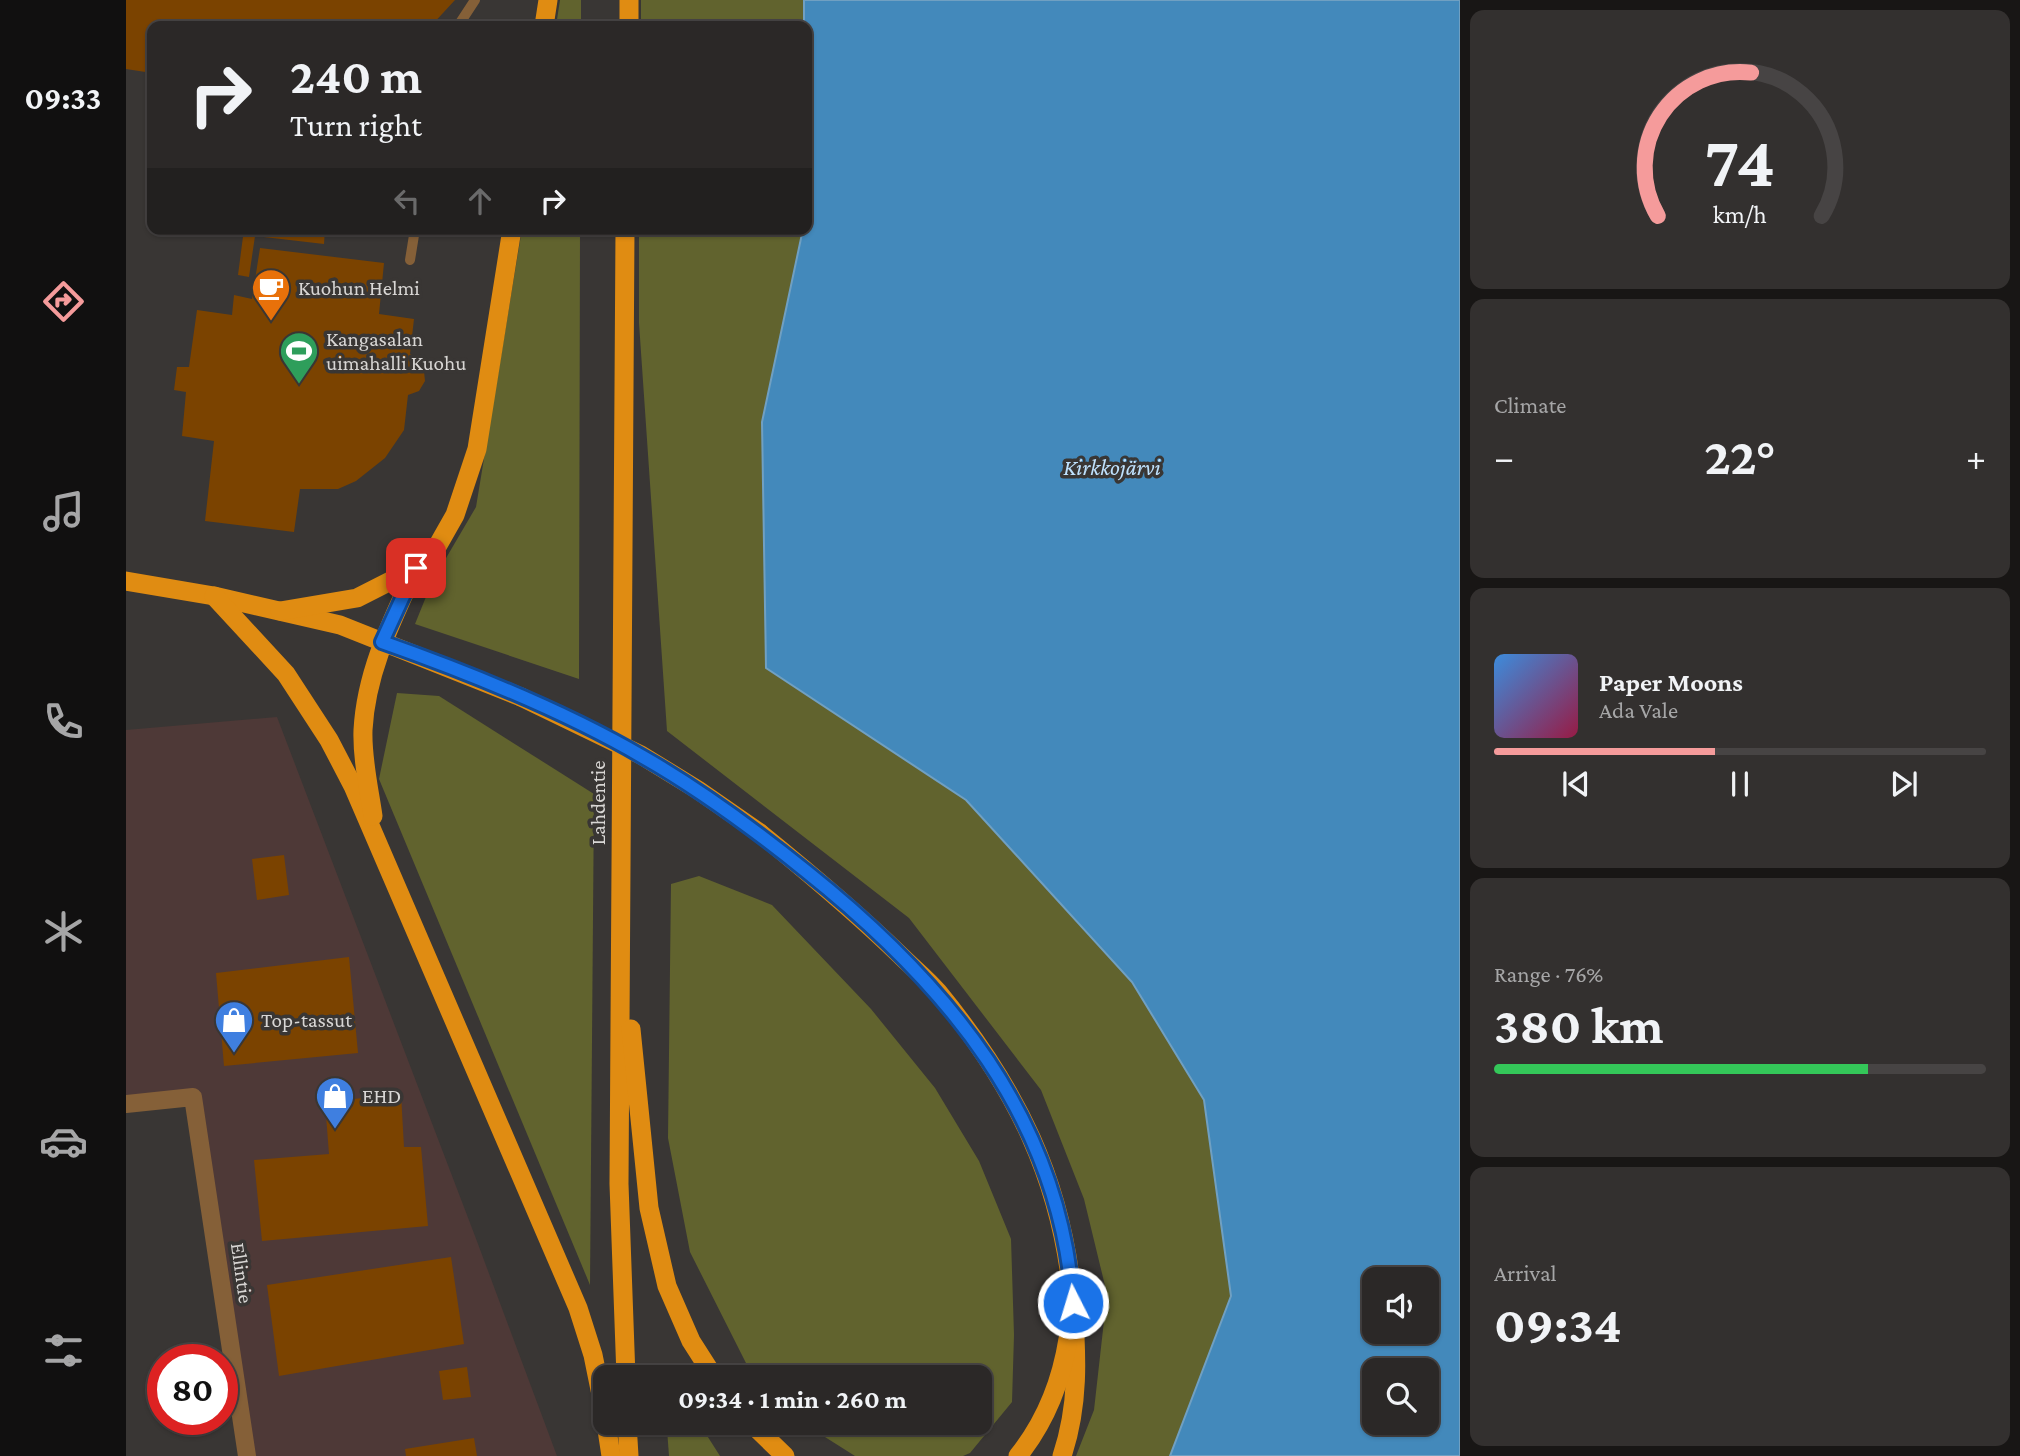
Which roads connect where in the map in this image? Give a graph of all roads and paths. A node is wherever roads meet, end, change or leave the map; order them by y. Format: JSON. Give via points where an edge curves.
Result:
{"nodes":[{"id":1,"x":475,"y":0,"type":"edge"},
{"id":2,"x":548,"y":0,"type":"edge"},
{"id":3,"x":629,"y":0,"type":"edge"},
{"id":4,"x":461,"y":21,"type":"edge"},
{"id":5,"x":545,"y":21,"type":"edge"},
{"id":6,"x":629,"y":21,"type":"edge"},
{"id":7,"x":414,"y":235,"type":"edge"},
{"id":8,"x":511,"y":235,"type":"edge"},
{"id":9,"x":625,"y":235,"type":"edge"},
{"id":10,"x":410,"y":260,"type":"dead end"},
{"id":11,"x":416,"y":568,"type":"junction"},
{"id":12,"x":126,"y":581,"type":"edge"},
{"id":13,"x":214,"y":596,"type":"junction"},
{"id":14,"x":280,"y":611,"type":"junction"},
{"id":15,"x":382,"y":642,"type":"junction"},
{"id":16,"x":378,"y":844,"type":"junction"},
{"id":17,"x":620,"y":906,"type":"junction"},
{"id":18,"x":126,"y":1104,"type":"edge"},
{"id":19,"x":1073,"y":1303,"type":"junction"},
{"id":20,"x":595,"y":1365,"type":"edge"},
{"id":21,"x":626,"y":1365,"type":"edge"},
{"id":22,"x":706,"y":1365,"type":"edge"},
{"id":23,"x":608,"y":1435,"type":"edge"},
{"id":24,"x":628,"y":1435,"type":"edge"},
{"id":25,"x":763,"y":1435,"type":"edge"},
{"id":26,"x":247,"y":1456,"type":"edge"},
{"id":27,"x":611,"y":1456,"type":"edge"},
{"id":28,"x":629,"y":1456,"type":"edge"},
{"id":29,"x":785,"y":1456,"type":"edge"},
{"id":30,"x":1018,"y":1456,"type":"edge"},
{"id":31,"x":1062,"y":1456,"type":"edge"}],
"edges":[{"from":1,"to":4,"type":"lane"},
{"from":2,"to":5,"type":"highway"},
{"from":3,"to":6,"type":"highway"},
{"from":7,"to":10,"type":"lane"},
{"from":8,"to":11,"type":"highway","via":[[477,449],[455,515],[438,545]]},
{"from":9,"to":17,"type":"highway","name":"Lahdentie"},
{"from":11,"to":14,"type":"highway","via":[[357,598]]},
{"from":11,"to":15,"type":"highway"},
{"from":12,"to":13,"type":"highway"},
{"from":13,"to":14,"type":"highway"},
{"from":13,"to":16,"type":"highway","via":[[286,674],[329,740]]},
{"from":14,"to":15,"type":"highway","via":[[340,625]]},
{"from":15,"to":16,"type":"highway","via":[[367,695],[363,732]]},
{"from":15,"to":19,"type":"highway","bridge":true,"via":[[521,697],[641,755],[760,833],[850,906],[937,991],[1000,1079],[1042,1160],[1056,1199]]},
{"from":16,"to":20,"type":"highway","via":[[578,1308]]},
{"from":17,"to":21,"type":"highway","name":"Lahdentie","via":[[619,1184]]},
{"from":17,"to":22,"type":"highway","via":[[649,1209],[667,1286]]},
{"from":18,"to":26,"type":"street","name":"Ellintie","via":[[193,1097]]},
{"from":19,"to":30,"type":"highway","via":[[1057,1387]]},
{"from":19,"to":31,"type":"highway","via":[[1076,1389]]},
{"from":23,"to":27,"type":"highway"},
{"from":24,"to":28,"type":"highway"},
{"from":25,"to":29,"type":"highway"}]}
